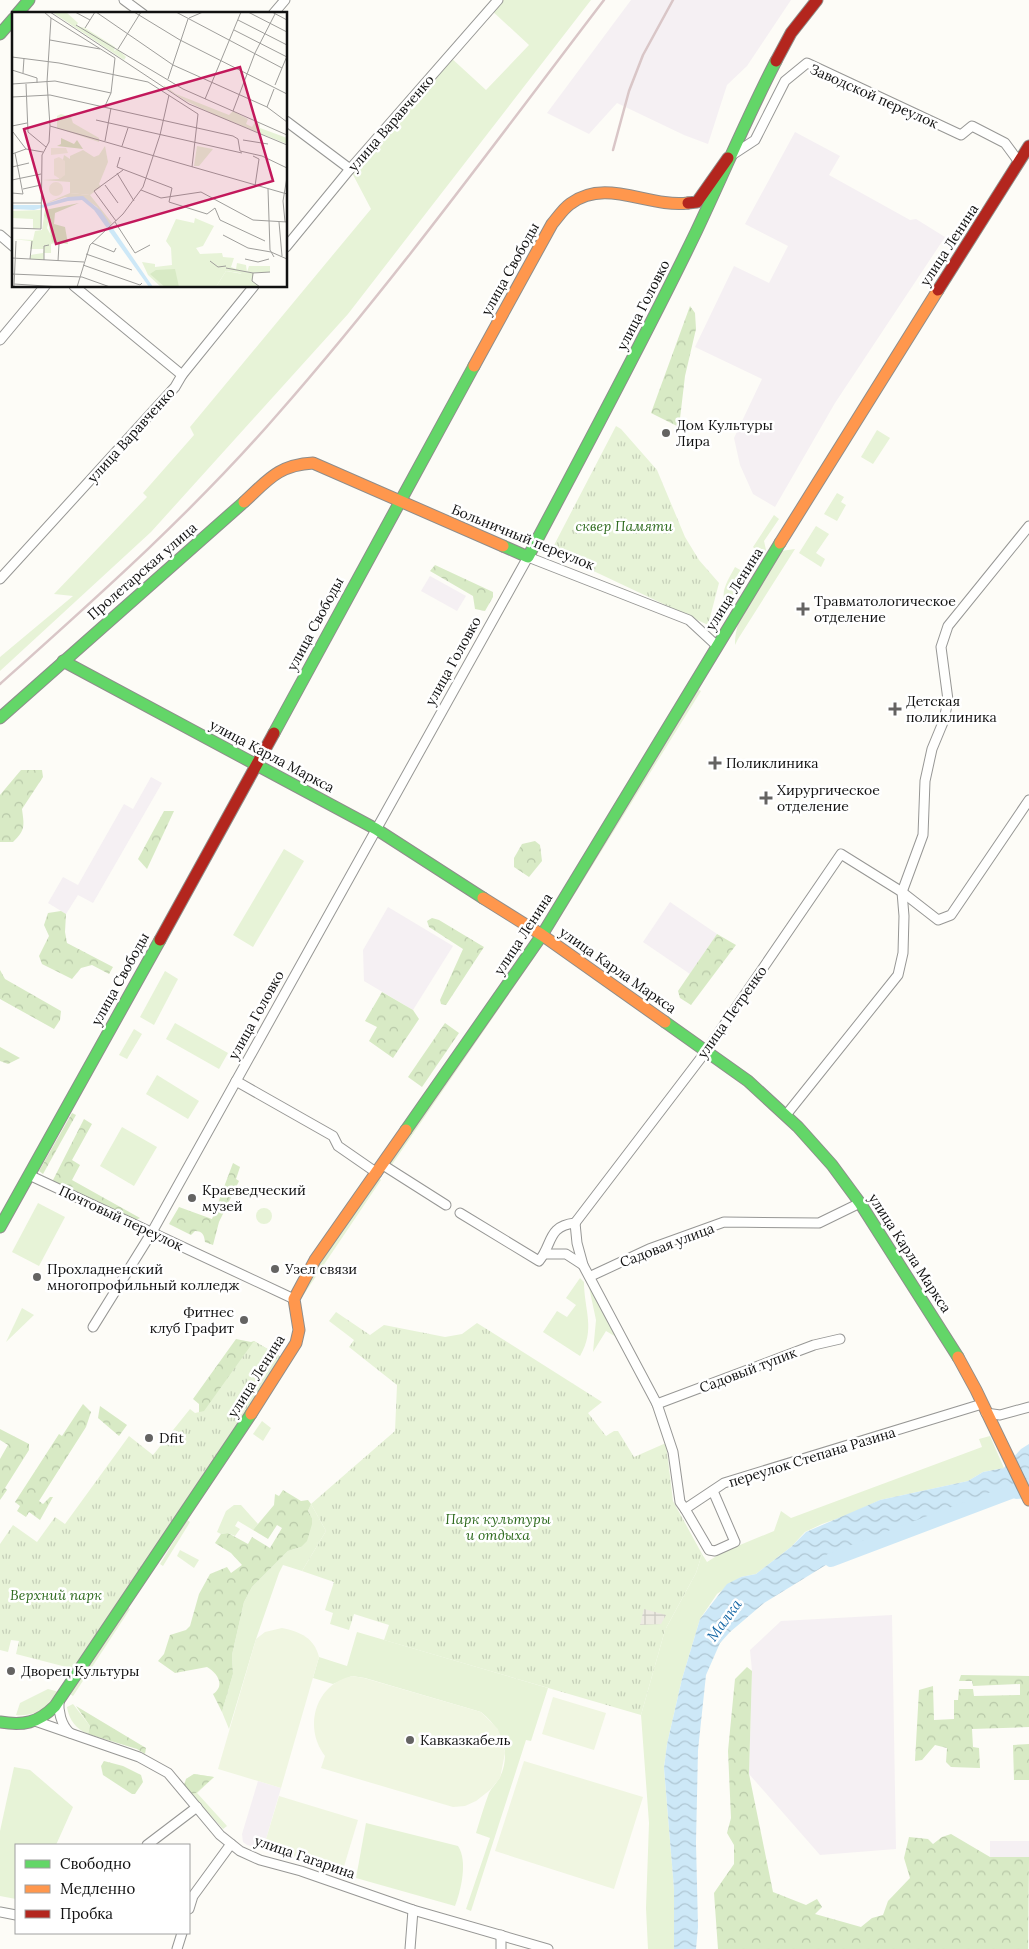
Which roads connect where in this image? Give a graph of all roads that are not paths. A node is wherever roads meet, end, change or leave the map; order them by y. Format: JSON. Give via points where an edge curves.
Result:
{"nodes":[{"id":1,"x":29,"y":0,"type":"edge"},
{"id":2,"x":124,"y":0,"type":"edge"},
{"id":3,"x":285,"y":0,"type":"edge"},
{"id":4,"x":498,"y":0,"type":"edge"},
{"id":5,"x":817,"y":0,"type":"edge"},
{"id":6,"x":19,"y":12,"type":"edge"},
{"id":7,"x":140,"y":12,"type":"edge"},
{"id":8,"x":275,"y":12,"type":"edge"},
{"id":9,"x":12,"y":20,"type":"edge"},
{"id":10,"x":0,"y":34,"type":"edge"},
{"id":11,"x":288,"y":122,"type":"edge"},
{"id":12,"x":1029,"y":146,"type":"edge"},
{"id":13,"x":728,"y":158,"type":"junction"},
{"id":14,"x":1020,"y":162,"type":"junction"},
{"id":15,"x":350,"y":169,"type":"junction"},
{"id":16,"x":0,"y":235,"type":"edge"},
{"id":17,"x":12,"y":245,"type":"edge"},
{"id":18,"x":288,"y":245,"type":"edge"},
{"id":19,"x":43,"y":288,"type":"edge"},
{"id":20,"x":76,"y":288,"type":"edge"},
{"id":21,"x":252,"y":288,"type":"edge"},
{"id":22,"x":0,"y":340,"type":"edge"},
{"id":23,"x":182,"y":375,"type":"junction"},
{"id":24,"x":313,"y":463,"type":"joint"},
{"id":25,"x":398,"y":502,"type":"junction"},
{"id":26,"x":1029,"y":526,"type":"edge"},
{"id":27,"x":528,"y":556,"type":"junction"},
{"id":28,"x":0,"y":579,"type":"edge"},
{"id":29,"x":716,"y":645,"type":"junction"},
{"id":30,"x":63,"y":661,"type":"junction"},
{"id":31,"x":0,"y":718,"type":"edge"},
{"id":32,"x":257,"y":765,"type":"junction"},
{"id":33,"x":1029,"y":800,"type":"edge"},
{"id":34,"x":376,"y":829,"type":"junction"},
{"id":35,"x":902,"y":892,"type":"junction"},
{"id":36,"x":542,"y":935,"type":"junction"},
{"id":37,"x":707,"y":1050,"type":"junction"},
{"id":38,"x":236,"y":1081,"type":"junction"},
{"id":39,"x":786,"y":1115,"type":"junction"},
{"id":40,"x":380,"y":1169,"type":"junction"},
{"id":41,"x":29,"y":1175,"type":"junction"},
{"id":42,"x":860,"y":1203,"type":"junction"},
{"id":43,"x":446,"y":1205,"type":"dead end"},
{"id":44,"x":460,"y":1213,"type":"dead end"},
{"id":45,"x":1,"y":1223,"type":"edge"},
{"id":46,"x":575,"y":1223,"type":"junction"},
{"id":47,"x":152,"y":1232,"type":"junction"},
{"id":48,"x":542,"y":1258,"type":"junction"},
{"id":49,"x":583,"y":1265,"type":"junction"},
{"id":50,"x":591,"y":1276,"type":"junction"},
{"id":51,"x":294,"y":1300,"type":"junction"},
{"id":52,"x":93,"y":1327,"type":"dead end"},
{"id":53,"x":840,"y":1339,"type":"dead end"},
{"id":54,"x":657,"y":1404,"type":"junction"},
{"id":55,"x":1029,"y":1407,"type":"edge"},
{"id":56,"x":984,"y":1408,"type":"junction"},
{"id":57,"x":713,"y":1490,"type":"junction"},
{"id":58,"x":1029,"y":1500,"type":"edge"},
{"id":59,"x":686,"y":1509,"type":"junction"},
{"id":60,"x":59,"y":1699,"type":"junction"},
{"id":61,"x":35,"y":1721,"type":"junction"},
{"id":62,"x":0,"y":1722,"type":"edge"},
{"id":63,"x":72,"y":1735,"type":"junction"},
{"id":64,"x":197,"y":1807,"type":"junction"},
{"id":65,"x":148,"y":1844,"type":"edge"},
{"id":66,"x":231,"y":1844,"type":"junction"},
{"id":67,"x":190,"y":1906,"type":"edge"},
{"id":68,"x":412,"y":1910,"type":"junction"},
{"id":69,"x":0,"y":1912,"type":"edge"},
{"id":70,"x":15,"y":1915,"type":"edge"},
{"id":71,"x":182,"y":1934,"type":"edge"},
{"id":72,"x":501,"y":1935,"type":"junction"},
{"id":73,"x":177,"y":1949,"type":"edge"},
{"id":74,"x":410,"y":1949,"type":"edge"},
{"id":75,"x":501,"y":1949,"type":"edge"},
{"id":76,"x":548,"y":1949,"type":"edge"}],
"edges":[{"from":1,"to":6,"type":"street"},
{"from":2,"to":7,"type":"street"},
{"from":3,"to":8,"type":"street"},
{"from":4,"to":15,"type":"street","name":"улица Варавченко"},
{"from":5,"to":13,"type":"street","name":"улица Головко","via":[[792,33]]},
{"from":9,"to":10,"type":"street"},
{"from":11,"to":15,"type":"street"},
{"from":12,"to":14,"type":"street","name":"улица Ленина"},
{"from":13,"to":14,"type":"street","name":"Заводской переулок","via":[[755,140],[785,81],[807,63],[961,135],[972,126],[1005,144]]},
{"from":13,"to":25,"type":"street","name":"улица Свободы","via":[[697,202],[673,205],[602,191],[588,192],[563,208]]},
{"from":13,"to":27,"type":"street","name":"улица Головко","via":[[702,221],[630,365]]},
{"from":14,"to":29,"type":"street","name":"улица Ленина","via":[[913,327]]},
{"from":15,"to":18,"type":"street","name":"улица Варавченко"},
{"from":16,"to":17,"type":"street"},
{"from":19,"to":22,"type":"street"},
{"from":20,"to":23,"type":"street"},
{"from":21,"to":23,"type":"street","name":"улица Варавченко"},
{"from":23,"to":28,"type":"street","name":"улица Варавченко","via":[[175,387]]},
{"from":24,"to":25,"type":"street","name":"Больничный переулок"},
{"from":24,"to":30,"type":"street","name":"Пролетарская улица","via":[[294,464],[276,473]]},
{"from":25,"to":27,"type":"street","name":"Больничный переулок"},
{"from":25,"to":32,"type":"street","name":"улица Свободы"},
{"from":26,"to":35,"type":"street","via":[[948,626],[941,647],[948,700],[925,780],[923,835]]},
{"from":27,"to":29,"type":"street","name":"Больничный переулок","via":[[689,620]]},
{"from":27,"to":34,"type":"street","name":"улица Головко"},
{"from":29,"to":36,"type":"street","name":"улица Ленина"},
{"from":30,"to":31,"type":"street","name":"Пролетарская улица"},
{"from":30,"to":32,"type":"street","name":"улица Карла Маркса"},
{"from":32,"to":34,"type":"street","name":"улица Карла Маркса"},
{"from":32,"to":41,"type":"street","name":"улица Свободы"},
{"from":33,"to":35,"type":"street","name":"улица Петренко","via":[[951,916],[938,920]]},
{"from":34,"to":36,"type":"street","name":"улица Карла Маркса"},
{"from":34,"to":38,"type":"street","name":"улица Головко"},
{"from":35,"to":37,"type":"street","name":"улица Петренко","via":[[841,854]]},
{"from":35,"to":39,"type":"street","via":[[903,953],[898,975]]},
{"from":36,"to":37,"type":"street","name":"улица Карла Маркса"},
{"from":36,"to":40,"type":"street","name":"улица Ленина"},
{"from":37,"to":39,"type":"street","name":"улица Карла Маркса"},
{"from":37,"to":46,"type":"street","name":"улица Петренко"},
{"from":38,"to":40,"type":"street","via":[[333,1136],[338,1146]]},
{"from":38,"to":47,"type":"street","name":"улица Головко"},
{"from":39,"to":42,"type":"street","name":"улица Карла Маркса","via":[[832,1164]]},
{"from":40,"to":43,"type":"street"},
{"from":40,"to":51,"type":"street","name":"улица Ленина","via":[[315,1260]]},
{"from":41,"to":45,"type":"street","name":"улица Свободы"},
{"from":41,"to":47,"type":"street","name":"Почтовый переулок"},
{"from":42,"to":50,"type":"street","name":"Садовая улица","via":[[819,1223],[724,1222],[649,1249]]},
{"from":42,"to":56,"type":"street","name":"улица Карла Маркса","via":[[942,1330]]},
{"from":44,"to":48,"type":"street"},
{"from":46,"to":48,"type":"street","via":[[556,1230],[549,1238]]},
{"from":46,"to":49,"type":"street"},
{"from":47,"to":51,"type":"street","name":"Почтовый переулок"},
{"from":47,"to":52,"type":"street","name":"улица Головко"},
{"from":48,"to":49,"type":"street","via":[[566,1254]]},
{"from":49,"to":50,"type":"street"},
{"from":50,"to":54,"type":"street"},
{"from":51,"to":60,"type":"street","name":"улица Ленина","via":[[299,1330],[291,1354]]},
{"from":53,"to":54,"type":"street","name":"Садовый тупик","via":[[814,1345]]},
{"from":54,"to":59,"type":"street","via":[[673,1452],[680,1502]]},
{"from":55,"to":56,"type":"street","name":"переулок Степана Разина","via":[[1000,1415]]},
{"from":56,"to":57,"type":"street","name":"переулок Степана Разина","via":[[724,1483]]},
{"from":56,"to":58,"type":"street","name":"улица Карла Маркса"},
{"from":57,"to":59,"type":"street","name":"переулок Степана Разина"},
{"from":57,"to":59,"type":"street","via":[[735,1542],[715,1551],[709,1550]]},
{"from":60,"to":61,"type":"street","name":"улица Ленина"},
{"from":60,"to":63,"type":"street","via":[[62,1721]]},
{"from":61,"to":62,"type":"street","name":"улица Гагарина","via":[[22,1726]]},
{"from":61,"to":63,"type":"street","name":"улица Гагарина"},
{"from":63,"to":64,"type":"street","name":"улица Гагарина","via":[[139,1757],[168,1773]]},
{"from":64,"to":65,"type":"street"},
{"from":64,"to":66,"type":"street","name":"улица Гагарина"},
{"from":66,"to":67,"type":"street","via":[[193,1896]]},
{"from":66,"to":68,"type":"street","name":"улица Гагарина","via":[[260,1860]]},
{"from":68,"to":72,"type":"street","name":"улица Гагарина"},
{"from":68,"to":74,"type":"street"},
{"from":69,"to":70,"type":"street"},
{"from":71,"to":73,"type":"street"},
{"from":72,"to":75,"type":"street"},
{"from":72,"to":76,"type":"street","name":"улица Гагарина"}]}
